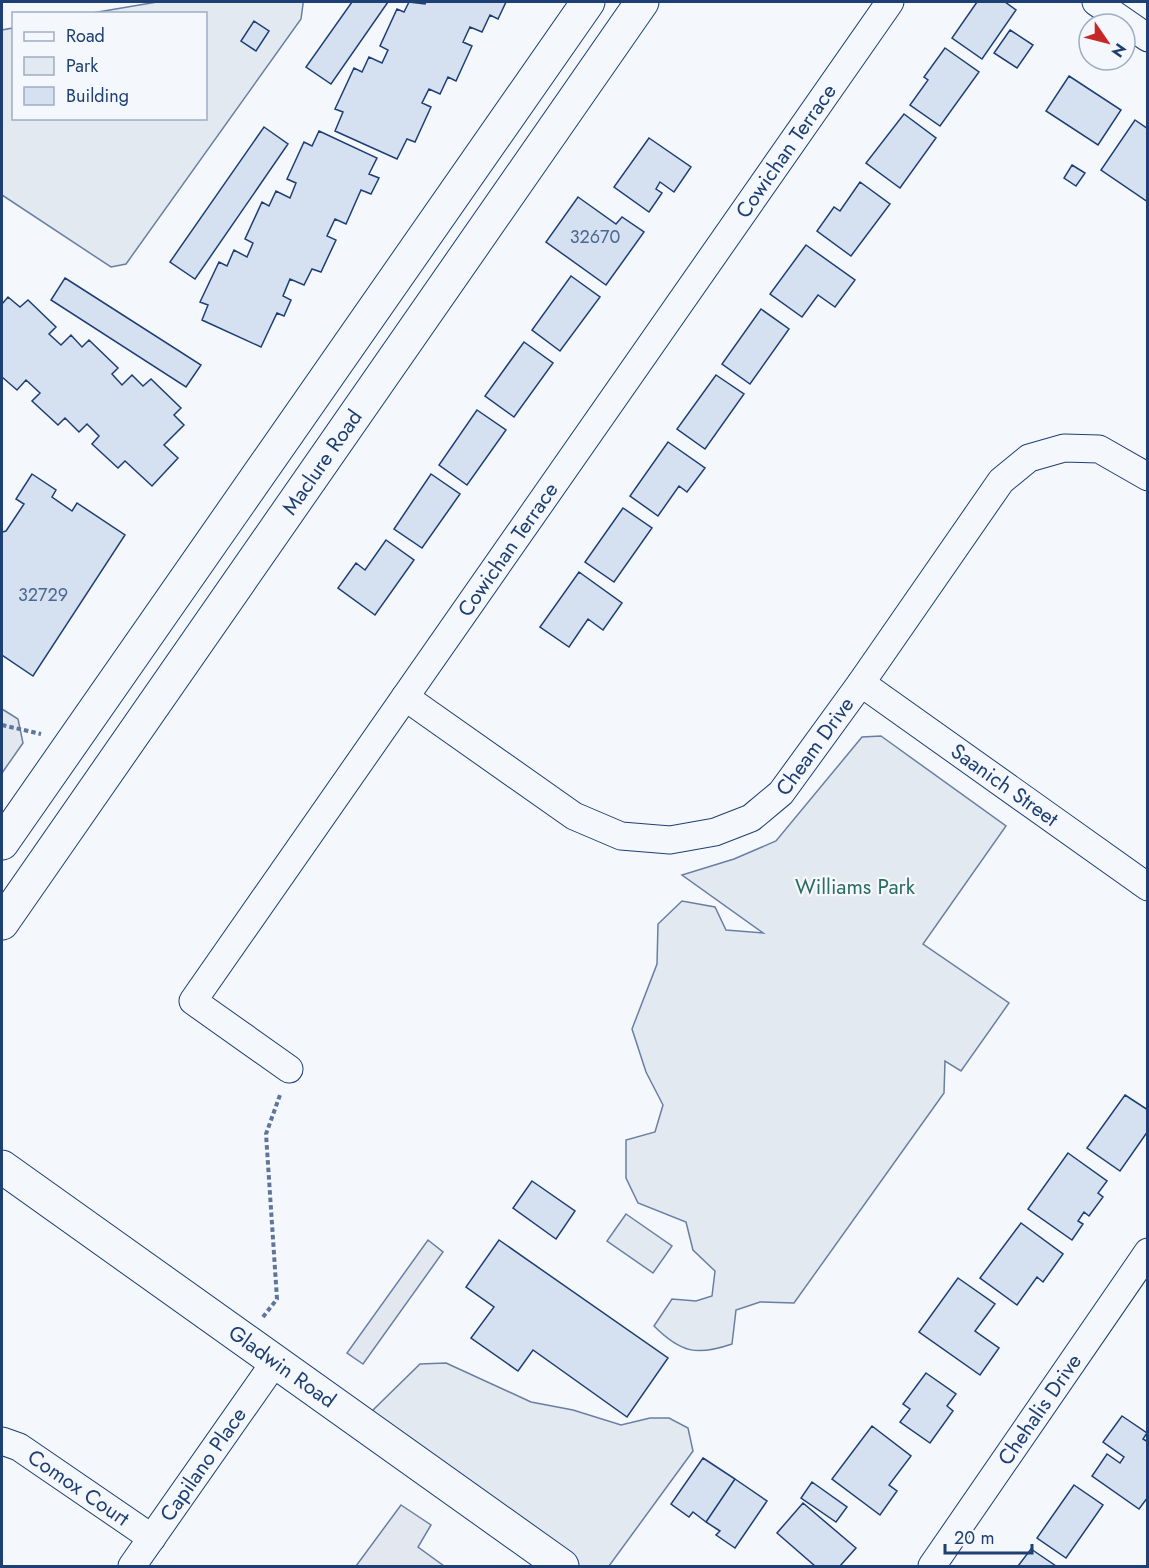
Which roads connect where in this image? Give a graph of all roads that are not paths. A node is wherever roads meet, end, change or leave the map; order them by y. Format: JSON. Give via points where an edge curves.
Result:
{"nodes":[{"id":1,"x":588,"y":2,"type":"edge"},
{"id":2,"x":642,"y":2,"type":"edge"},
{"id":3,"x":890,"y":2,"type":"edge"},
{"id":4,"x":1095,"y":2,"type":"edge"},
{"id":5,"x":1148,"y":38,"type":"edge"},
{"id":6,"x":1148,"y":477,"type":"edge"},
{"id":7,"x":861,"y":683,"type":"junction"},
{"id":8,"x":405,"y":697,"type":"junction"},
{"id":9,"x":2,"y":843,"type":"edge"},
{"id":10,"x":1148,"y":887,"type":"edge"},
{"id":11,"x":2,"y":923,"type":"edge"},
{"id":12,"x":289,"y":1069,"type":"road end"},
{"id":13,"x":2,"y":1167,"type":"edge"},
{"id":14,"x":1148,"y":1252,"type":"edge"},
{"id":15,"x":275,"y":1362,"type":"junction"},
{"id":16,"x":2,"y":1441,"type":"edge"},
{"id":17,"x":152,"y":1538,"type":"junction"},
{"id":18,"x":132,"y":1566,"type":"edge"},
{"id":19,"x":562,"y":1566,"type":"edge"},
{"id":20,"x":932,"y":1566,"type":"edge"}],
"edges":[{"from":1,"to":9,"type":"main road"},
{"from":2,"to":11,"type":"main road","name":"Maclure Road"},
{"from":3,"to":8,"type":"street","name":"Cowichan Terrace"},
{"from":4,"to":5,"type":"street"},
{"from":6,"to":7,"type":"street","name":"Cheam Drive","via":[[1099,449],[1064,448],[1029,458],[1001,481]]},
{"from":7,"to":8,"type":"street","name":"Cheam Drive","via":[[781,793],[766,806],[751,818],[715,832],[669,840],[621,836],[574,816]]},
{"from":7,"to":10,"type":"street","name":"Saanich Street"},
{"from":8,"to":12,"type":"street","name":"Cowichan Terrace","via":[[194,1001]]},
{"from":13,"to":15,"type":"main road","name":"Gladwin Road"},
{"from":14,"to":20,"type":"street","name":"Chehalis Drive"},
{"from":15,"to":17,"type":"street","name":"Capilano Place"},
{"from":15,"to":19,"type":"main road","name":"Gladwin Road"},
{"from":16,"to":17,"type":"street","name":"Comox Court","via":[[19,1447]]},
{"from":17,"to":18,"type":"street","name":"Capilano Place"}]}
